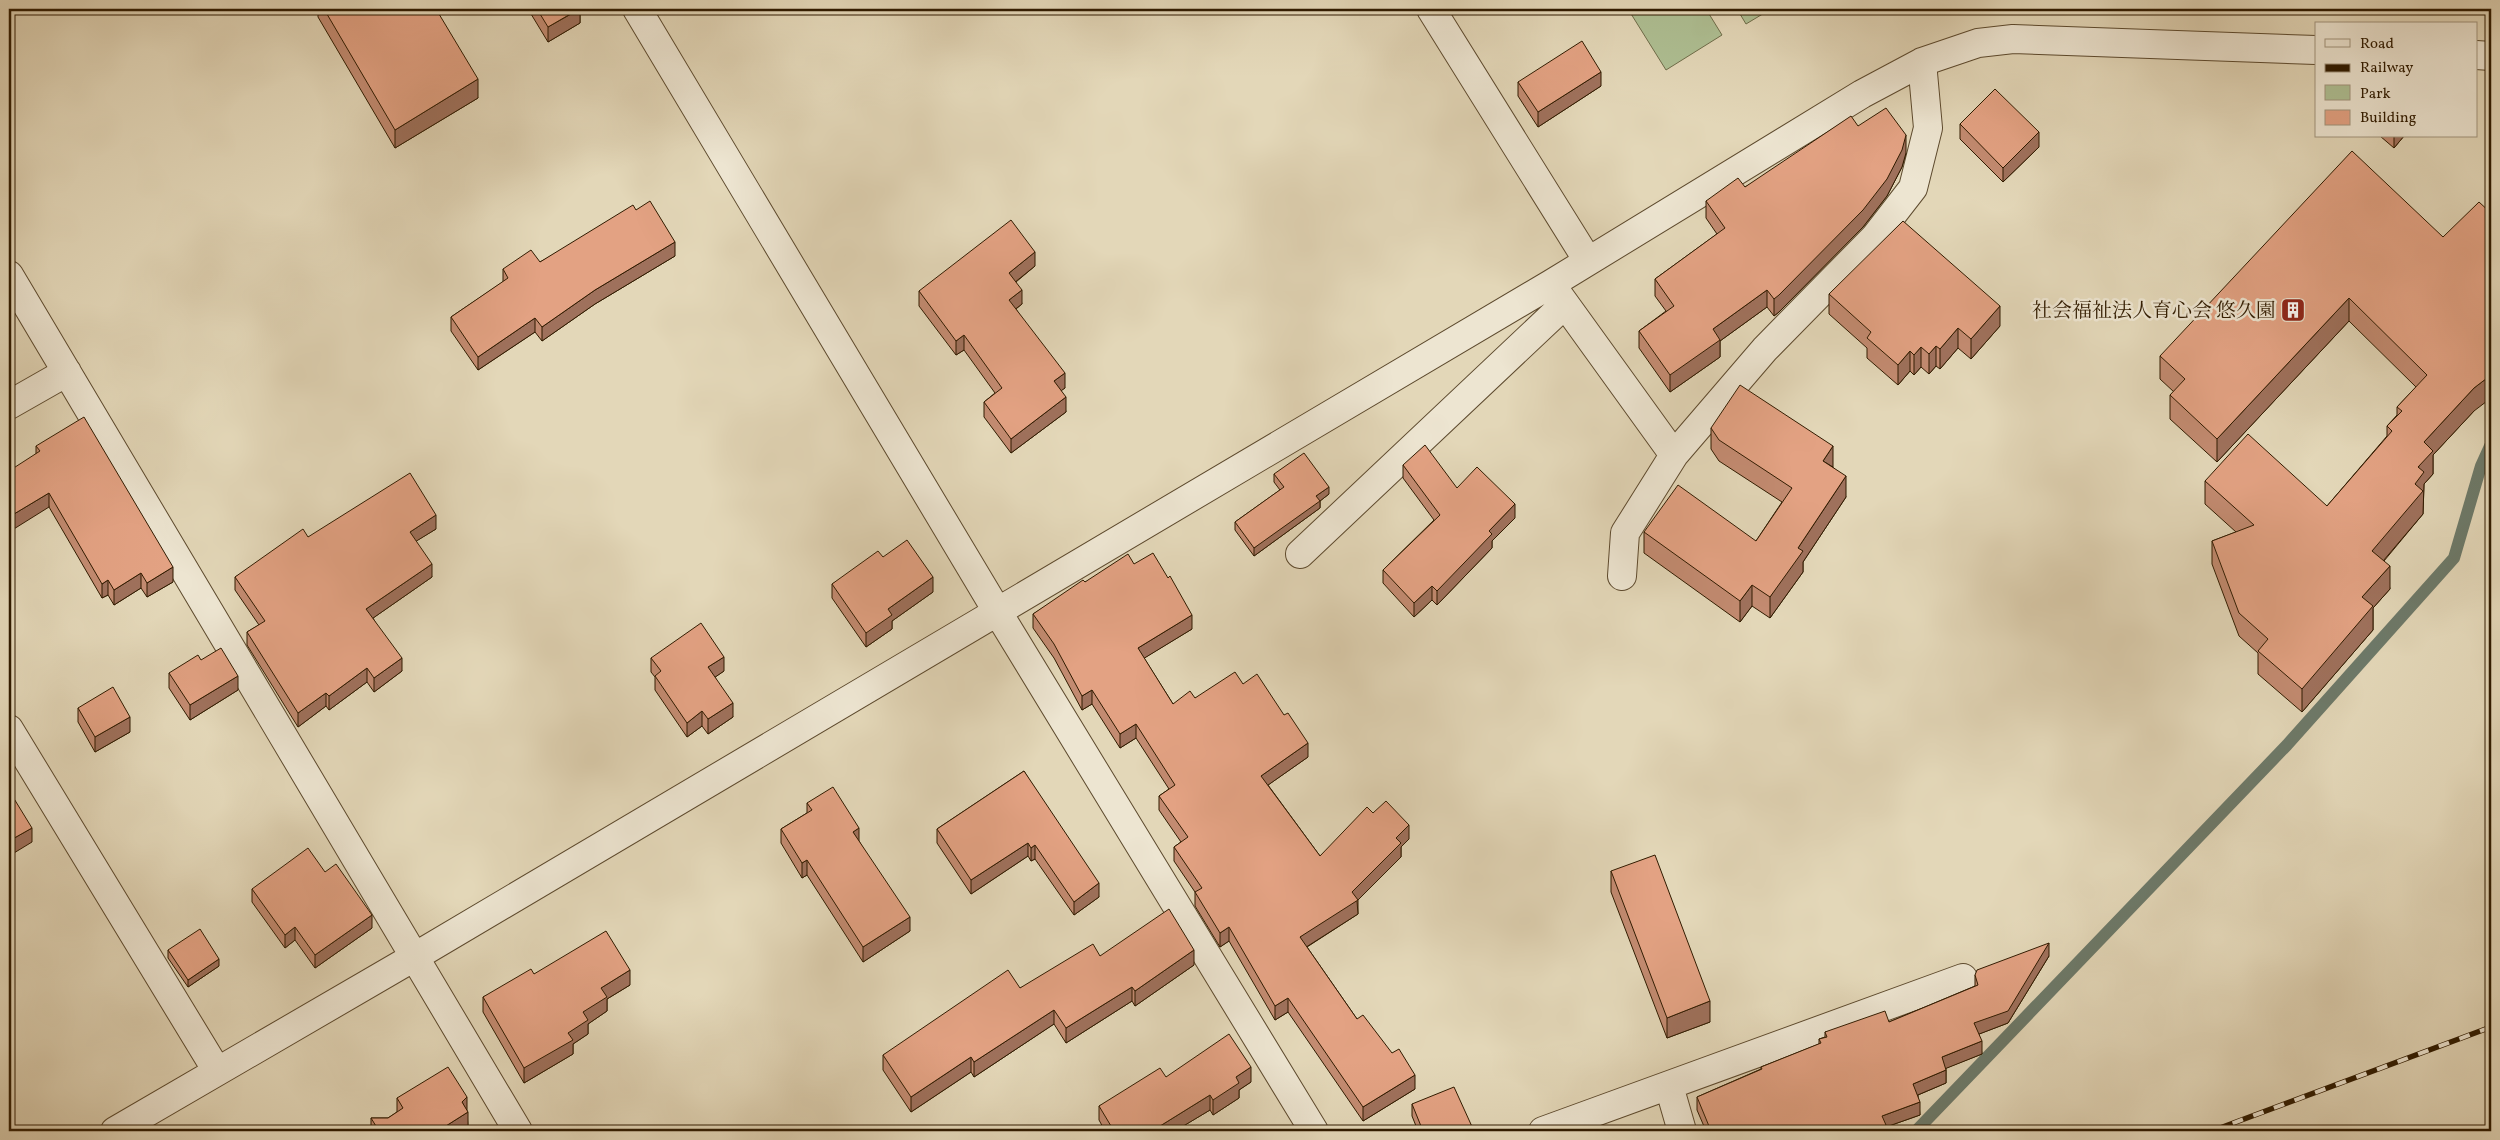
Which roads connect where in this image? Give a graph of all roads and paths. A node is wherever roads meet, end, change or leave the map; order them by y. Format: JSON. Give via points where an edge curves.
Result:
{"nodes":[{"id":1,"x":638,"y":9,"type":"edge"},
{"id":2,"x":1431,"y":9,"type":"edge"},
{"id":3,"x":2315,"y":50,"type":"edge"},
{"id":4,"x":2478,"y":55,"type":"edge"},
{"id":5,"x":2491,"y":56,"type":"edge"},
{"id":6,"x":1922,"y":62,"type":"junction"},
{"id":7,"x":1588,"y":261,"type":"junction"},
{"id":8,"x":9,"y":275,"type":"edge"},
{"id":9,"x":1558,"y":294,"type":"junction"},
{"id":10,"x":67,"y":372,"type":"junction"},
{"id":11,"x":9,"y":405,"type":"edge"},
{"id":12,"x":1674,"y":455,"type":"junction"},
{"id":13,"x":1300,"y":554,"type":"dead end"},
{"id":14,"x":1622,"y":576,"type":"dead end"},
{"id":15,"x":997,"y":611,"type":"junction"},
{"id":16,"x":9,"y":729,"type":"edge"},
{"id":17,"x":416,"y":956,"type":"junction"},
{"id":18,"x":1963,"y":978,"type":"dead end"},
{"id":19,"x":217,"y":1072,"type":"junction"},
{"id":20,"x":1669,"y":1086,"type":"junction"},
{"id":21,"x":115,"y":1131,"type":"edge"},
{"id":22,"x":518,"y":1131,"type":"edge"},
{"id":23,"x":1314,"y":1131,"type":"edge"},
{"id":24,"x":1543,"y":1131,"type":"edge"},
{"id":25,"x":1682,"y":1131,"type":"edge"}],
"edges":[{"from":1,"to":15,"type":"street"},
{"from":2,"to":7,"type":"street"},
{"from":3,"to":6,"type":"street","via":[[2013,39],[1978,43]]},
{"from":4,"to":5,"type":"street"},
{"from":6,"to":7,"type":"street","via":[[1862,94]]},
{"from":6,"to":12,"type":"street","via":[[1928,128],[1913,188],[1874,237],[1765,349]]},
{"from":7,"to":9,"type":"street"},
{"from":8,"to":10,"type":"street"},
{"from":9,"to":12,"type":"street"},
{"from":9,"to":13,"type":"street"},
{"from":9,"to":15,"type":"street"},
{"from":10,"to":11,"type":"street"},
{"from":10,"to":17,"type":"street"},
{"from":12,"to":14,"type":"street","via":[[1625,533]]},
{"from":15,"to":17,"type":"street"},
{"from":15,"to":23,"type":"street"},
{"from":16,"to":19,"type":"street"},
{"from":17,"to":19,"type":"street"},
{"from":17,"to":22,"type":"street"},
{"from":18,"to":20,"type":"street"},
{"from":19,"to":21,"type":"street"},
{"from":20,"to":24,"type":"street"},
{"from":20,"to":25,"type":"street"}]}
